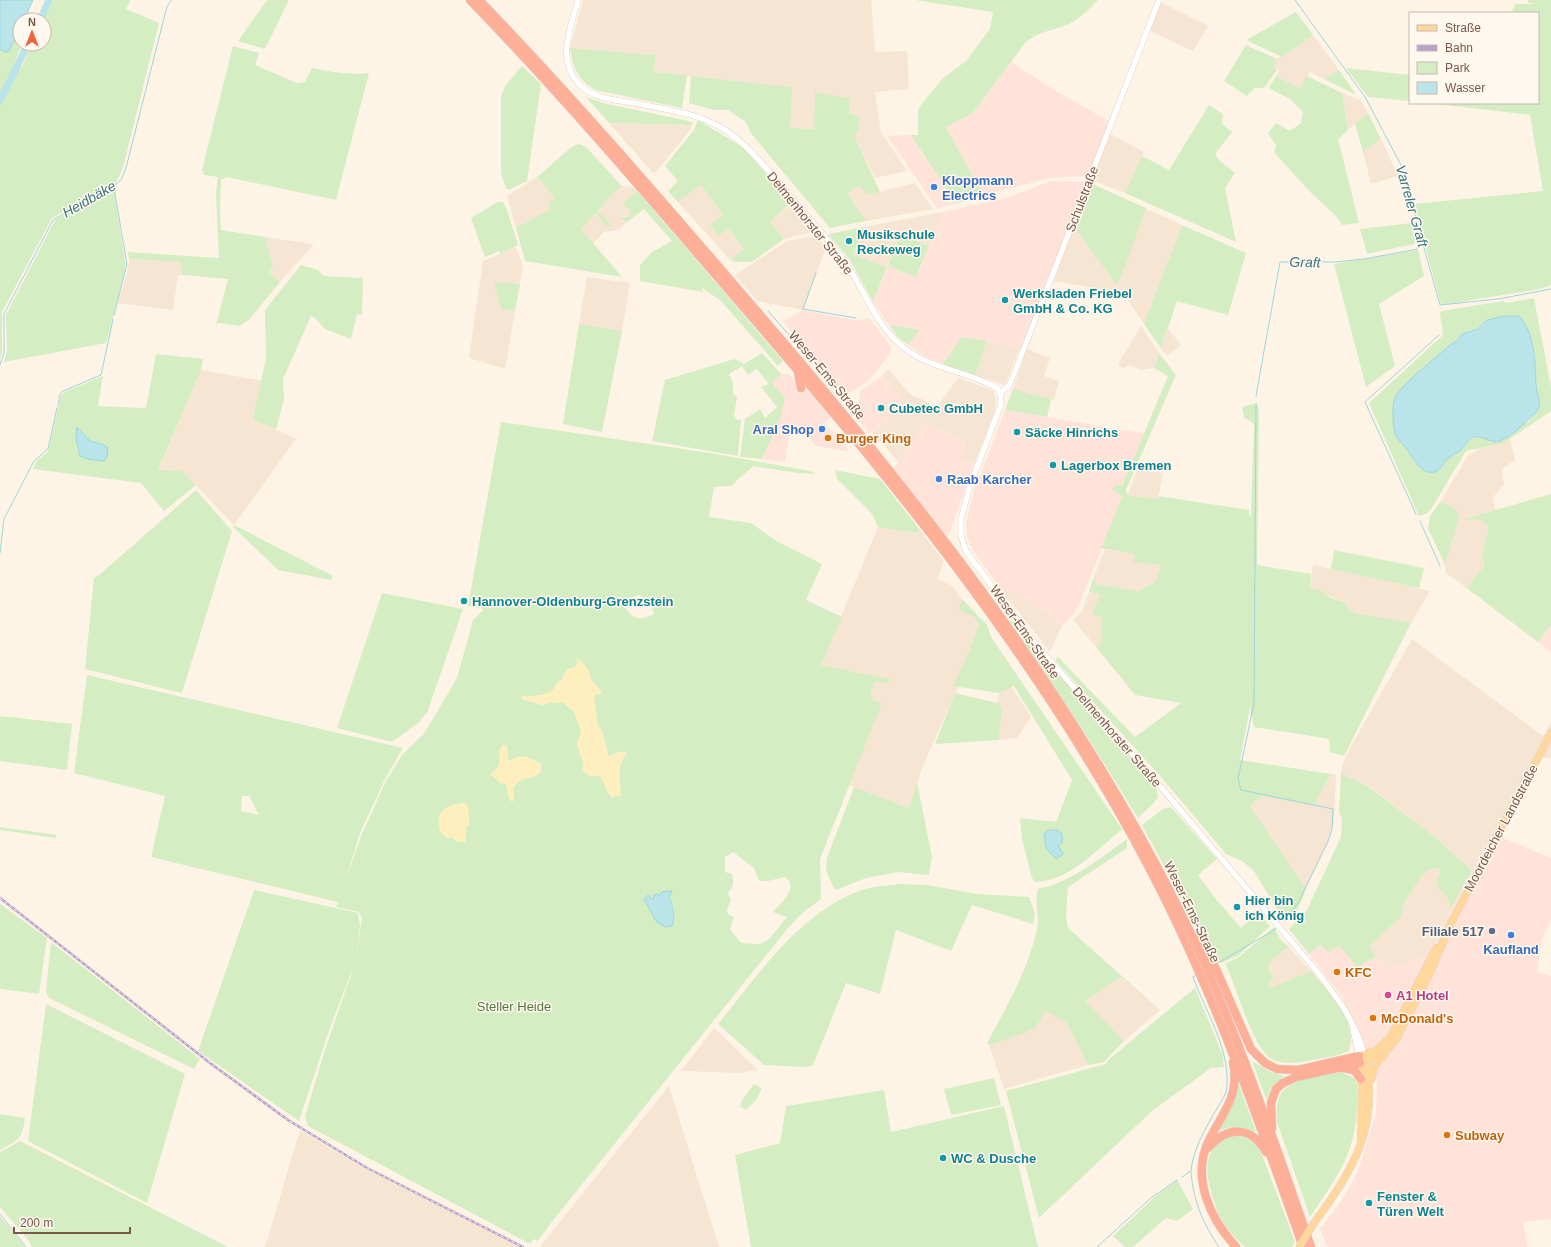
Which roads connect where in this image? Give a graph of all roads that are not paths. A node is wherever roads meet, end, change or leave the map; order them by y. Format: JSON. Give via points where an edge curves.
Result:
{"nodes":[{"id":1,"x":470,"y":0,"type":"edge"},
{"id":2,"x":480,"y":0,"type":"edge"},
{"id":3,"x":578,"y":0,"type":"edge"},
{"id":4,"x":1159,"y":0,"type":"edge"},
{"id":5,"x":583,"y":117,"type":"junction"},
{"id":6,"x":798,"y":369,"type":"junction"},
{"id":7,"x":801,"y":388,"type":"dead end"},
{"id":8,"x":1000,"y":393,"type":"junction"},
{"id":9,"x":876,"y":474,"type":"dead end"},
{"id":10,"x":889,"y":480,"type":"junction"},
{"id":11,"x":1551,"y":733,"type":"edge"},
{"id":12,"x":1451,"y":923,"type":"junction"},
{"id":13,"x":1208,"y":970,"type":"junction"},
{"id":14,"x":1231,"y":1047,"type":"junction"},
{"id":15,"x":1384,"y":1054,"type":"junction"},
{"id":16,"x":1362,"y":1059,"type":"junction"},
{"id":17,"x":1341,"y":1066,"type":"junction"},
{"id":18,"x":1365,"y":1081,"type":"junction"},
{"id":19,"x":1274,"y":1143,"type":"junction"},
{"id":20,"x":1206,"y":1150,"type":"junction"},
{"id":21,"x":1275,"y":1168,"type":"junction"},
{"id":22,"x":1236,"y":1247,"type":"edge"},
{"id":23,"x":1299,"y":1247,"type":"edge"},
{"id":24,"x":1303,"y":1247,"type":"edge"},
{"id":25,"x":1311,"y":1247,"type":"edge"}],
"edges":[{"from":1,"to":5,"type":"highway"},
{"from":2,"to":5,"type":"highway"},
{"from":3,"to":8,"type":"street","name":"Delmenhorster Straße","via":[[567,40],[566,55],[572,74],[579,84],[600,96],[690,115],[728,131],[756,158],[835,249],[890,336],[924,361],[990,384]]},
{"from":4,"to":8,"type":"street","name":"Schulstraße","via":[[1016,369],[1009,386]]},
{"from":5,"to":6,"type":"highway","name":"Weser-Ems-Straße"},
{"from":5,"to":13,"type":"highway","name":"Weser-Ems-Straße","via":[[810,372],[955,554],[1026,653],[1095,757],[1183,911]]},
{"from":6,"to":7,"type":"highway"},
{"from":6,"to":10,"type":"highway","name":"Weser-Ems-Straße"},
{"from":8,"to":16,"type":"street","name":"Delmenhorster Straße","via":[[1002,399],[999,411],[970,486],[961,519],[961,536],[966,551],[1033,640],[1298,948],[1337,998],[1352,1024]]},
{"from":9,"to":10,"type":"highway"},
{"from":10,"to":13,"type":"highway","name":"Weser-Ems-Straße","via":[[1012,645],[1089,761]]},
{"from":11,"to":12,"type":"main road","name":"Moordeicher Landstraße"},
{"from":12,"to":15,"type":"main road","name":"Moordeicher Landstraße","via":[[1429,975],[1397,1038]]},
{"from":12,"to":16,"type":"main road","name":"Moordeicher Landstraße","via":[[1390,1038]]},
{"from":13,"to":14,"type":"highway","name":"Weser-Ems-Straße"},
{"from":13,"to":16,"type":"highway","via":[[1251,1049],[1265,1063],[1277,1069],[1298,1070]]},
{"from":13,"to":19,"type":"highway","name":"Weser-Ems-Straße"},
{"from":14,"to":20,"type":"highway","via":[[1235,1071],[1234,1092],[1230,1104],[1209,1139]]},
{"from":14,"to":21,"type":"highway","name":"Weser-Ems-Straße"},
{"from":15,"to":16,"type":"main road","name":"Moordeicher Landstraße"},
{"from":15,"to":18,"type":"main road"},
{"from":16,"to":17,"type":"highway"},
{"from":16,"to":18,"type":"main road","name":"Delmenhorster Straße"},
{"from":17,"to":18,"type":"highway","via":[[1354,1070]]},
{"from":17,"to":19,"type":"highway","via":[[1296,1077],[1276,1089],[1270,1109]]},
{"from":18,"to":23,"type":"main road","name":"Delmenhorster Straße","bridge":true,"via":[[1361,1141],[1346,1177]]},
{"from":19,"to":25,"type":"highway","name":"Weser-Ems-Straße"},
{"from":20,"to":21,"type":"highway","via":[[1226,1132],[1246,1133],[1260,1142]]},
{"from":20,"to":22,"type":"highway","via":[[1202,1174],[1206,1197],[1216,1221]]},
{"from":21,"to":24,"type":"highway","name":"Weser-Ems-Straße"}]}
